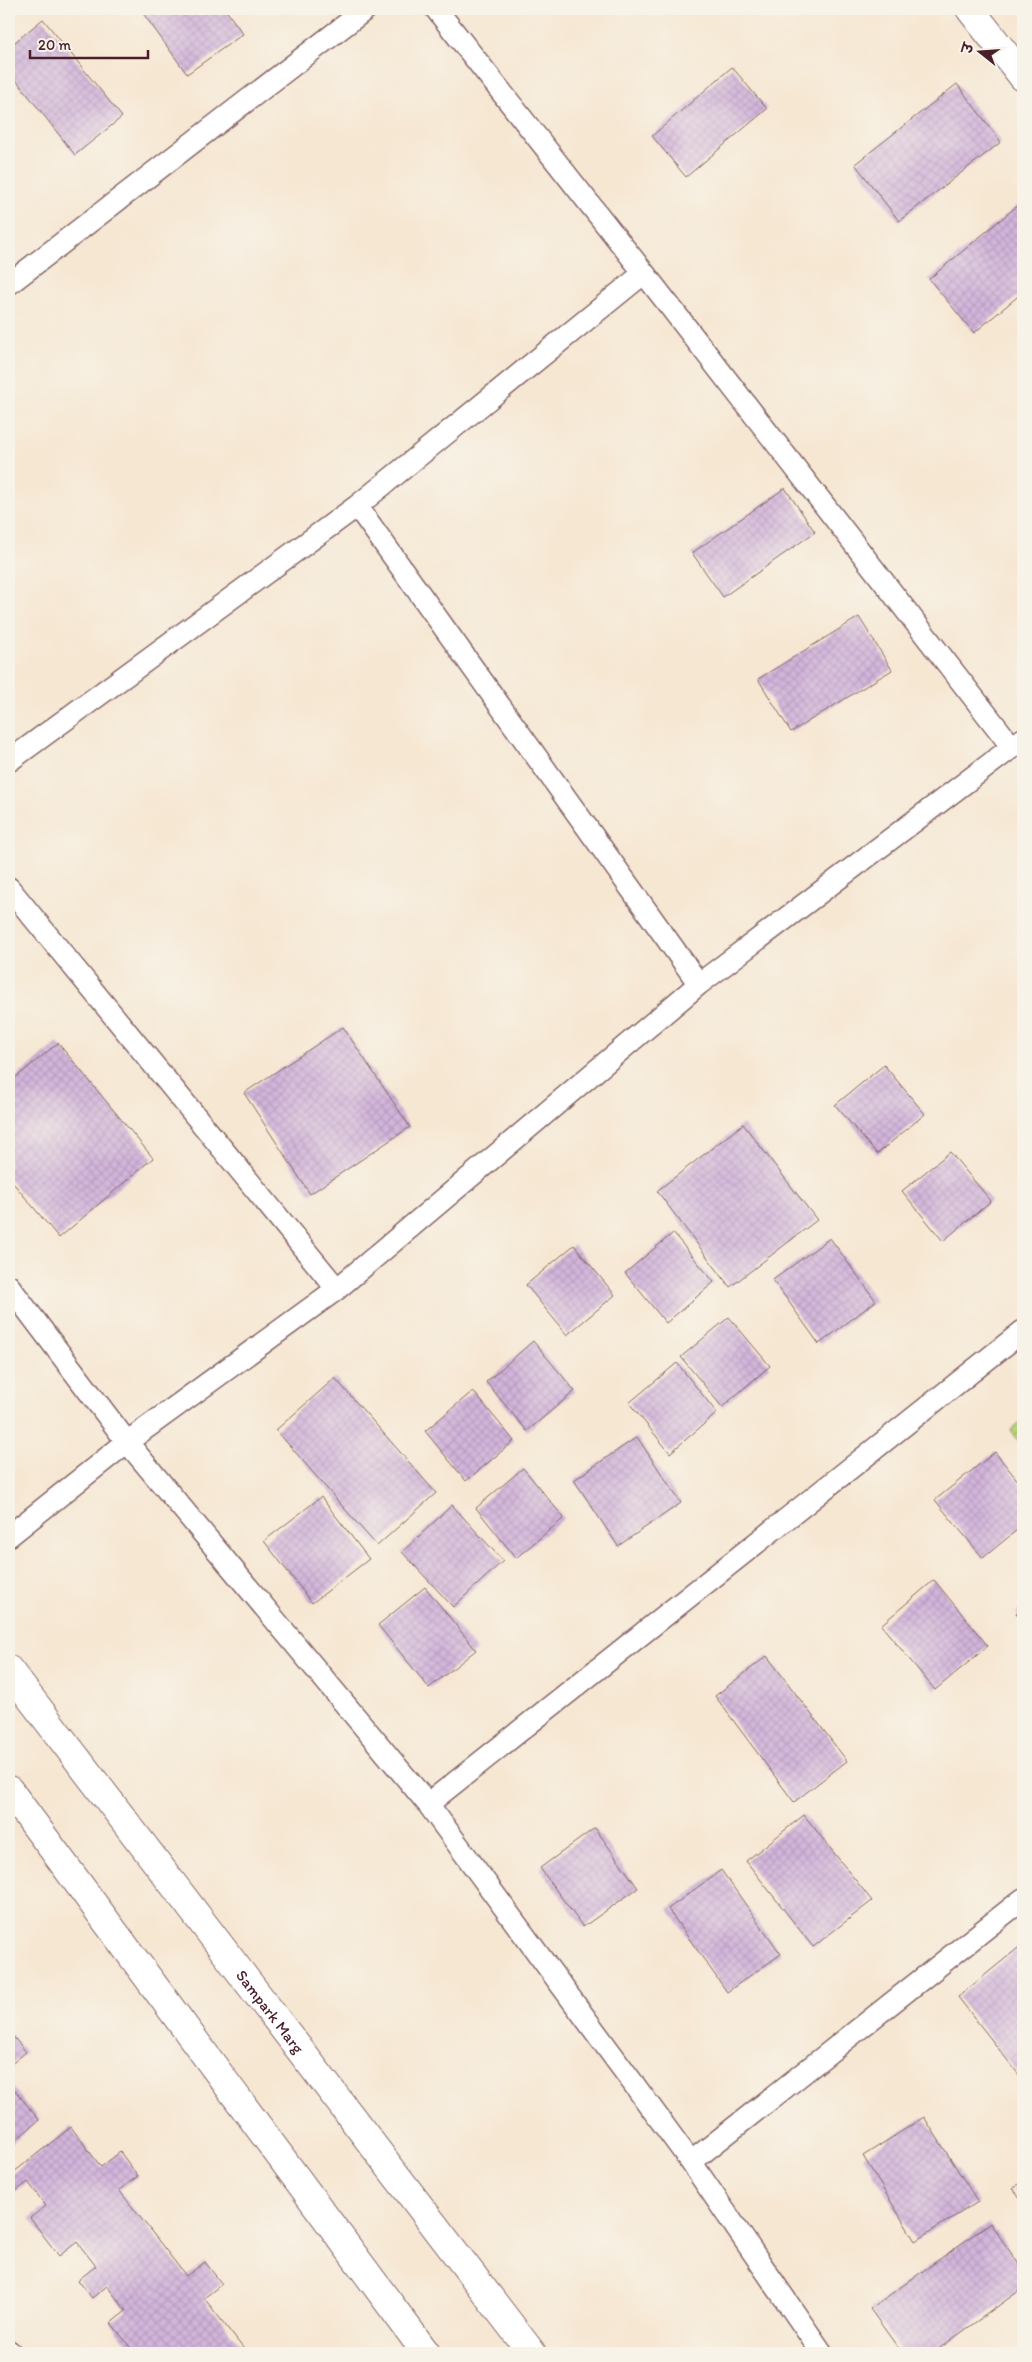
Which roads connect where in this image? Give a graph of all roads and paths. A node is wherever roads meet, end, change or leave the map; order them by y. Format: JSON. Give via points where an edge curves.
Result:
{"nodes":[{"id":1,"x":366,"y":9,"type":"edge"},
{"id":2,"x":436,"y":9,"type":"edge"},
{"id":3,"x":970,"y":9,"type":"edge"},
{"id":4,"x":1023,"y":77,"type":"edge"},
{"id":5,"x":644,"y":273,"type":"junction"},
{"id":6,"x":9,"y":284,"type":"edge"},
{"id":7,"x":357,"y":506,"type":"junction"},
{"id":8,"x":1017,"y":743,"type":"edge"},
{"id":9,"x":9,"y":761,"type":"edge"},
{"id":10,"x":9,"y":888,"type":"edge"},
{"id":11,"x":699,"y":984,"type":"junction"},
{"id":12,"x":9,"y":1286,"type":"edge"},
{"id":13,"x":337,"y":1288,"type":"junction"},
{"id":14,"x":1023,"y":1331,"type":"edge"},
{"id":15,"x":127,"y":1442,"type":"junction"},
{"id":16,"x":9,"y":1536,"type":"edge"},
{"id":17,"x":9,"y":1670,"type":"edge"},
{"id":18,"x":9,"y":1790,"type":"edge"},
{"id":19,"x":428,"y":1804,"type":"junction"},
{"id":20,"x":1023,"y":1899,"type":"edge"},
{"id":21,"x":691,"y":2162,"type":"junction"},
{"id":22,"x":426,"y":2353,"type":"edge"},
{"id":23,"x":532,"y":2353,"type":"edge"},
{"id":24,"x":822,"y":2353,"type":"edge"}],
"edges":[{"from":1,"to":6,"type":"lane"},
{"from":2,"to":5,"type":"lane"},
{"from":3,"to":4,"type":"street"},
{"from":5,"to":7,"type":"lane"},
{"from":5,"to":8,"type":"lane"},
{"from":7,"to":9,"type":"lane"},
{"from":7,"to":11,"type":"lane"},
{"from":8,"to":11,"type":"lane"},
{"from":10,"to":13,"type":"lane"},
{"from":11,"to":13,"type":"lane"},
{"from":12,"to":15,"type":"lane"},
{"from":13,"to":15,"type":"lane"},
{"from":14,"to":19,"type":"lane"},
{"from":15,"to":16,"type":"lane"},
{"from":15,"to":19,"type":"lane"},
{"from":17,"to":23,"type":"street","name":"Sampark Marg"},
{"from":18,"to":22,"type":"street"},
{"from":19,"to":21,"type":"lane"},
{"from":20,"to":21,"type":"lane"},
{"from":21,"to":24,"type":"lane"}]}
